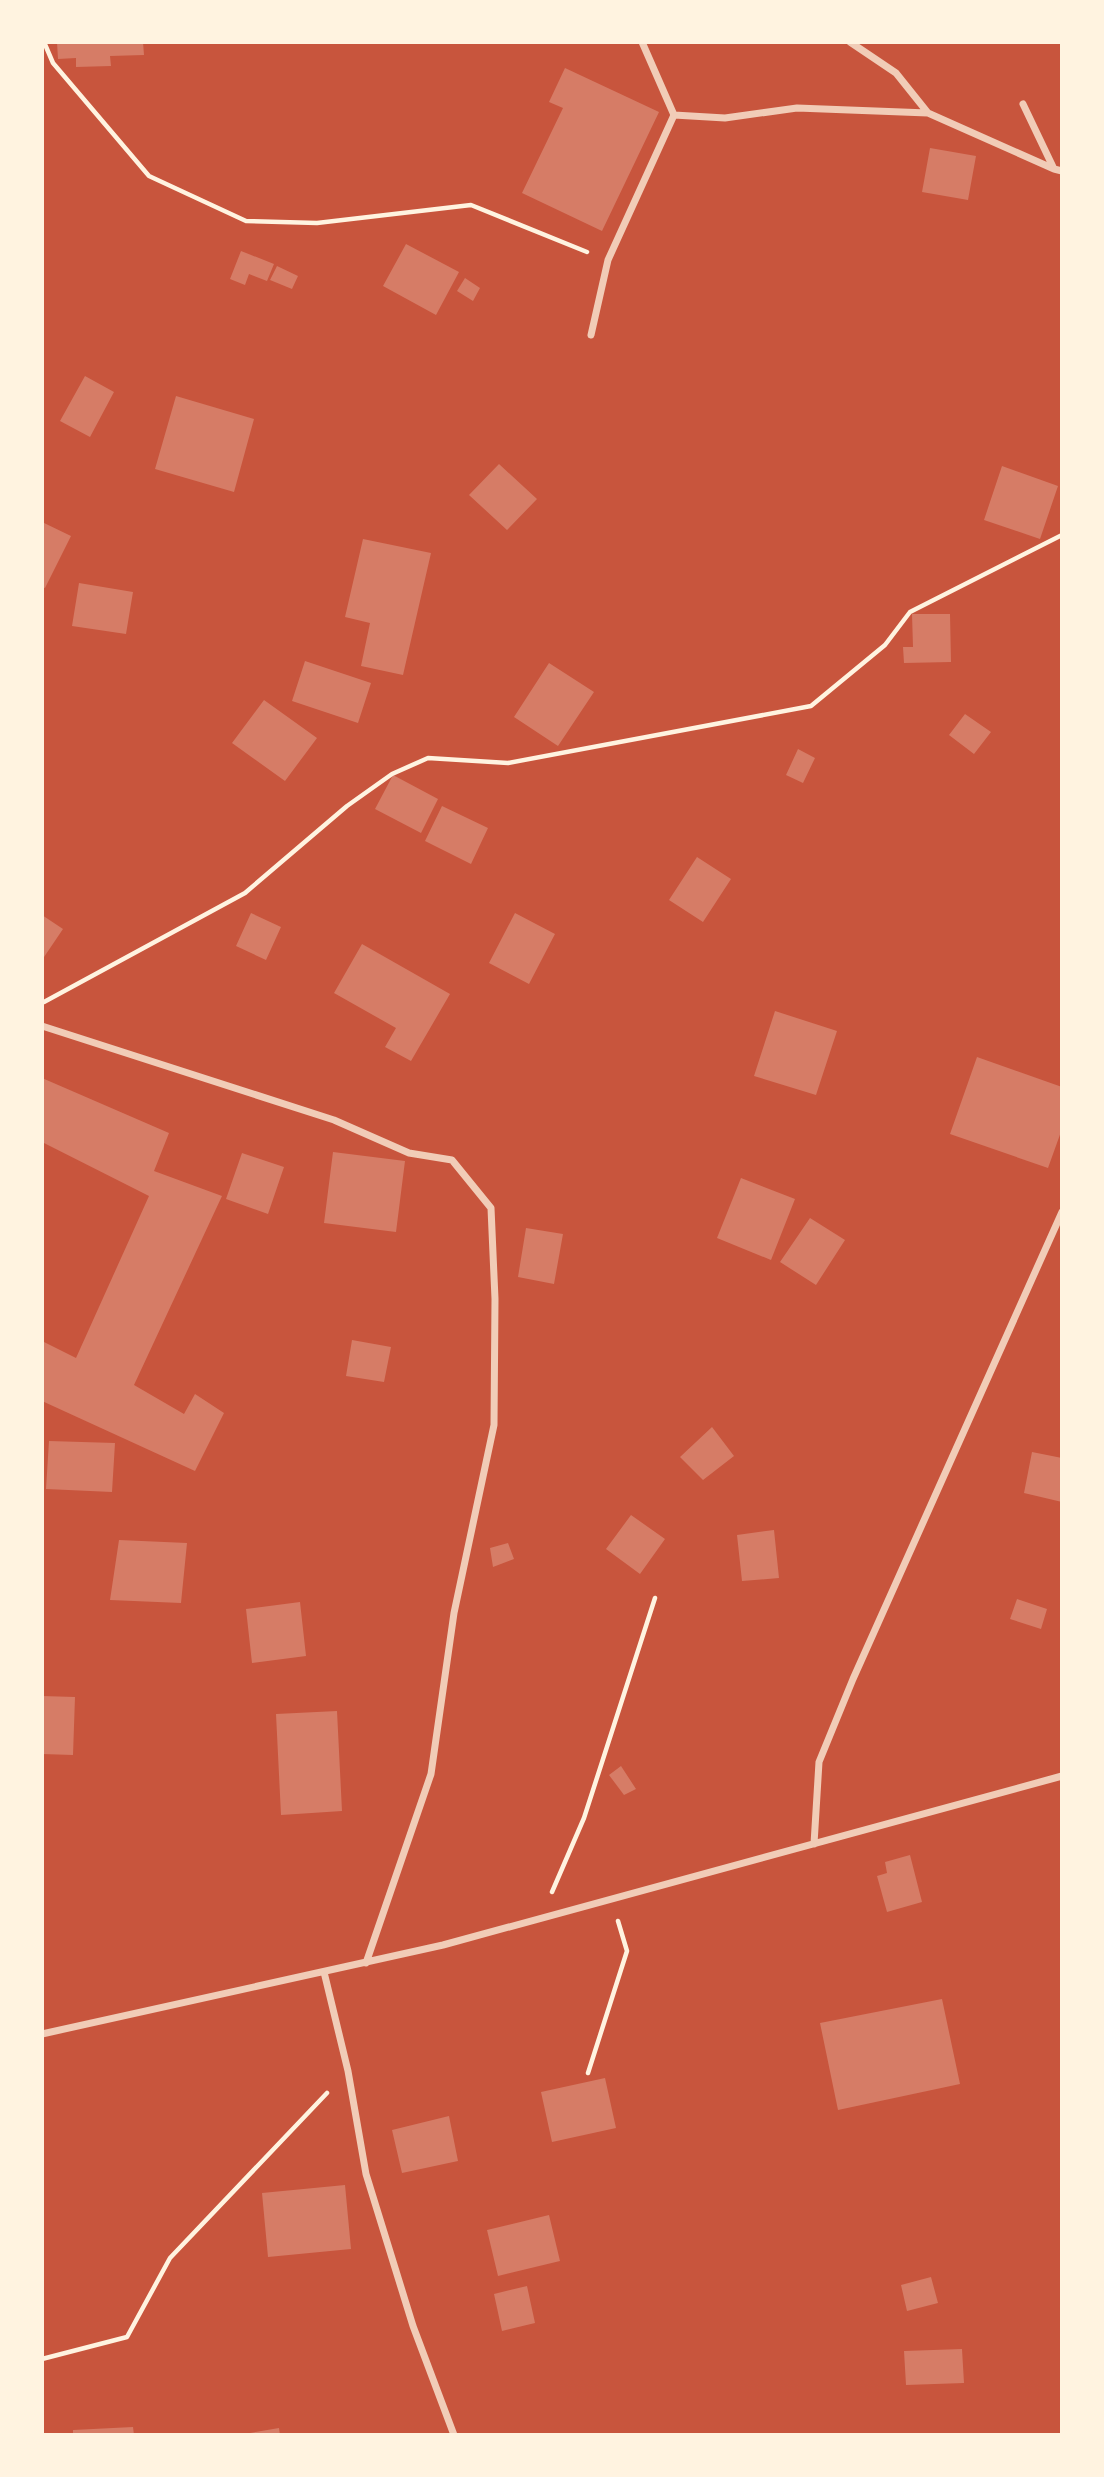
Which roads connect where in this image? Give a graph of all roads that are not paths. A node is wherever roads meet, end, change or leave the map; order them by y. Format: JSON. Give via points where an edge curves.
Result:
{"nodes":[{"id":1,"x":642,"y":42,"type":"edge"},
{"id":2,"x":850,"y":42,"type":"edge"},
{"id":3,"x":1023,"y":104,"type":"dead end"},
{"id":4,"x":928,"y":114,"type":"junction"},
{"id":5,"x":674,"y":115,"type":"junction"},
{"id":6,"x":1058,"y":170,"type":"edge"},
{"id":7,"x":591,"y":335,"type":"dead end"},
{"id":8,"x":42,"y":1026,"type":"edge"},
{"id":9,"x":1062,"y":1212,"type":"edge"},
{"id":10,"x":1062,"y":1776,"type":"edge"},
{"id":11,"x":814,"y":1844,"type":"junction"},
{"id":12,"x":366,"y":1963,"type":"junction"},
{"id":13,"x":324,"y":1972,"type":"junction"},
{"id":14,"x":42,"y":2034,"type":"edge"},
{"id":15,"x":454,"y":2435,"type":"edge"}],
"edges":[{"from":1,"to":5,"type":"street"},
{"from":2,"to":4,"type":"street","via":[[896,73]]},
{"from":3,"to":6,"type":"street"},
{"from":4,"to":5,"type":"street","via":[[797,108],[725,118]]},
{"from":4,"to":6,"type":"street"},
{"from":5,"to":7,"type":"street","via":[[608,260]]},
{"from":8,"to":12,"type":"street","via":[[334,1120],[409,1153],[452,1160],[491,1208],[494,1425],[454,1613],[431,1774]]},
{"from":9,"to":11,"type":"street","via":[[819,1762]]},
{"from":10,"to":11,"type":"street"},
{"from":11,"to":12,"type":"street"},
{"from":12,"to":13,"type":"street"},
{"from":13,"to":14,"type":"street"},
{"from":13,"to":15,"type":"street","via":[[366,2174],[413,2326]]}]}
